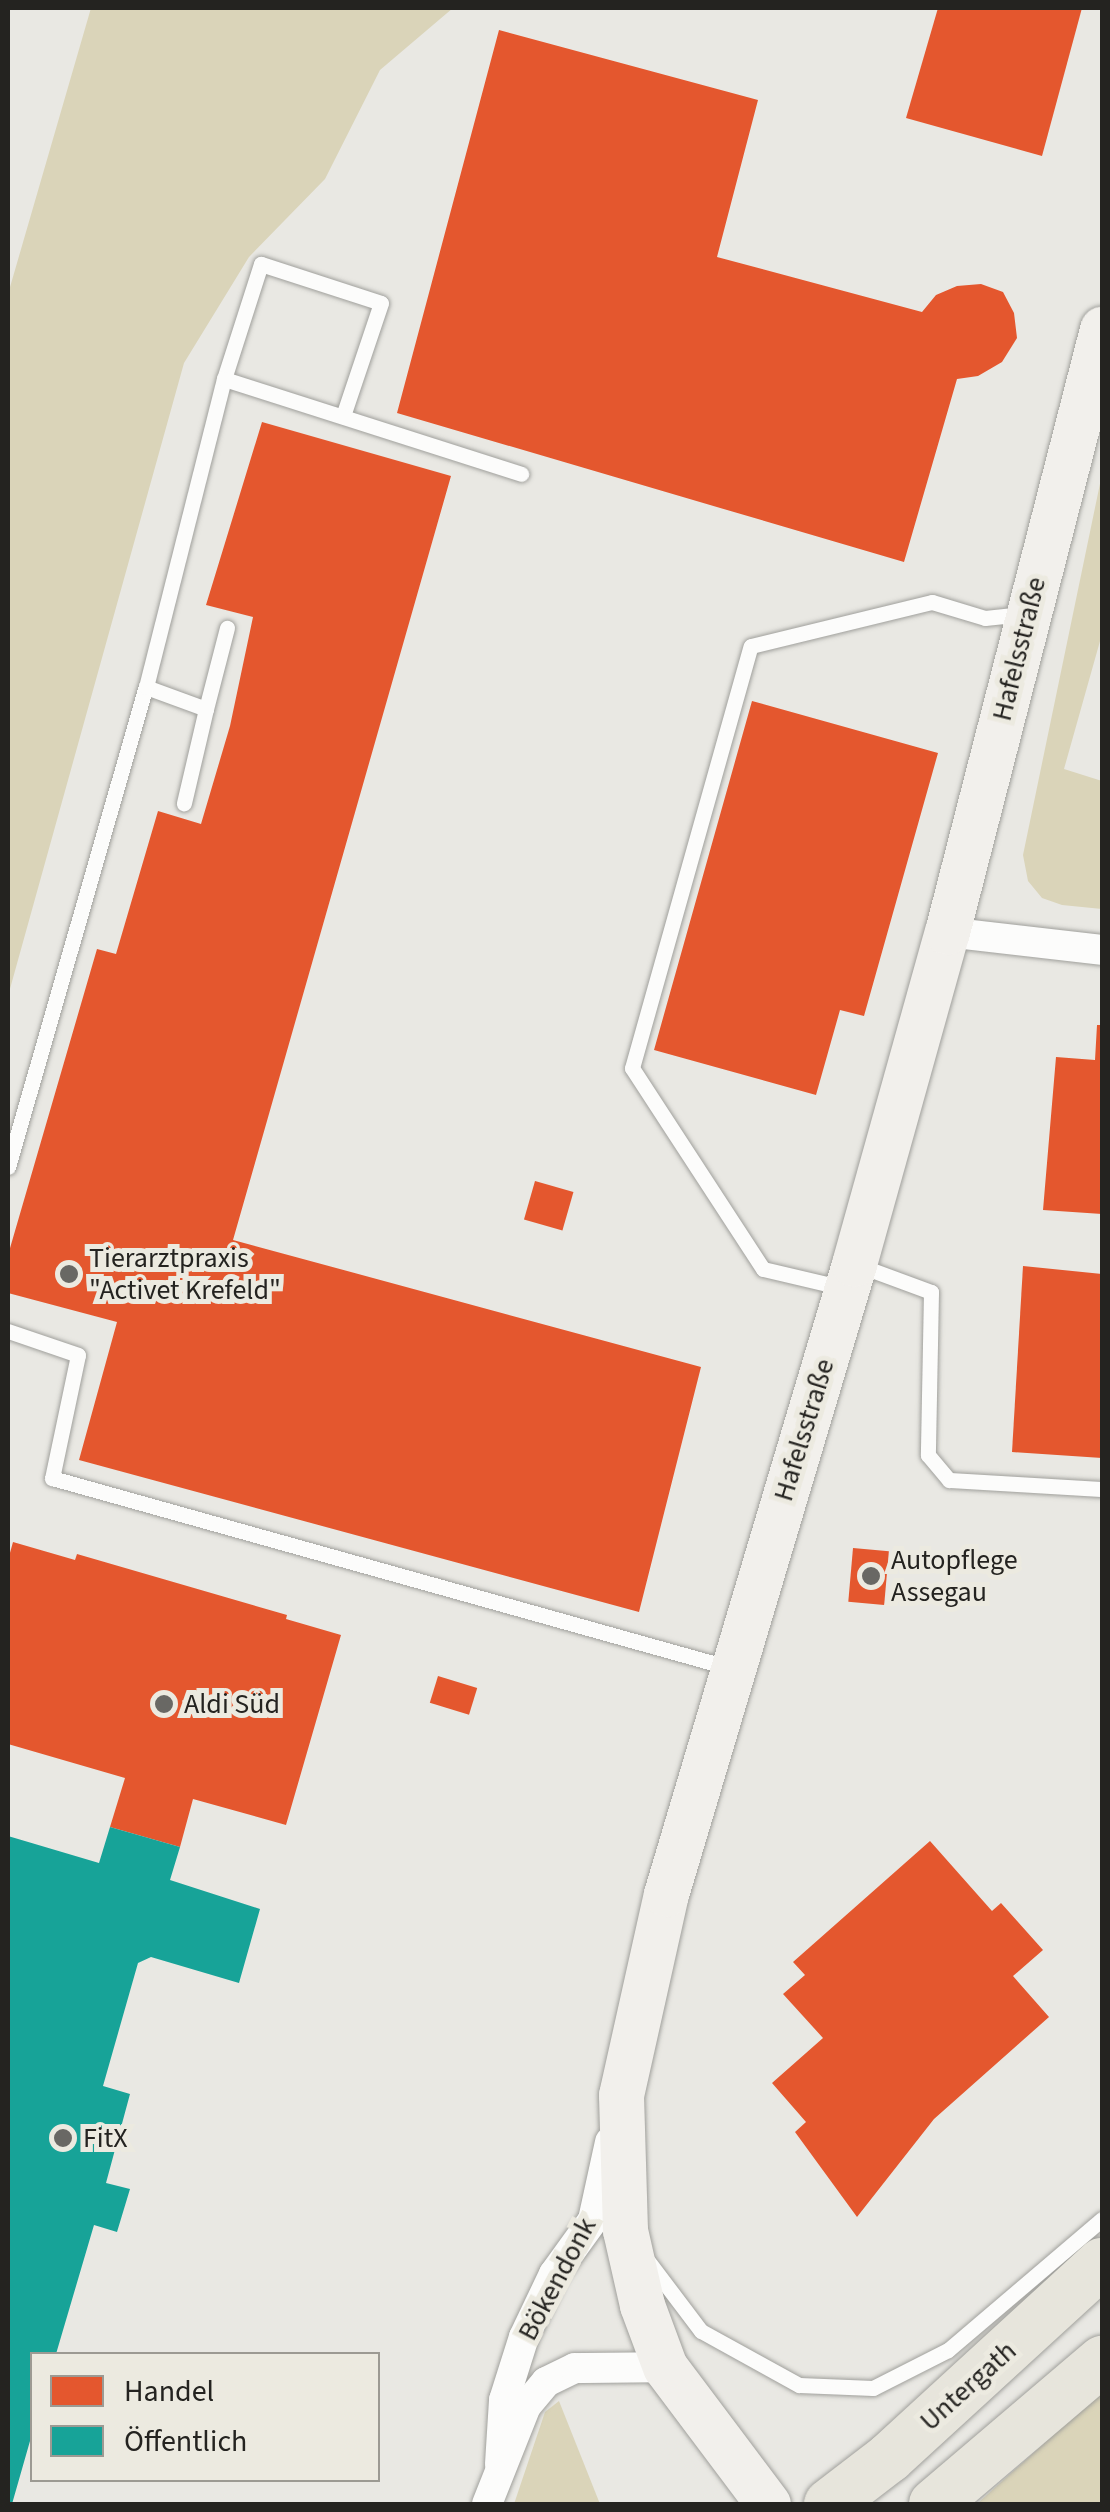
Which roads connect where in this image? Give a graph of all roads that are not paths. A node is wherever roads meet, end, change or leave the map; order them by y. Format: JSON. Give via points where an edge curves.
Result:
{"nodes":[{"id":1,"x":1102,"y":329,"type":"edge"},
{"id":2,"x":224,"y":379,"type":"junction"},
{"id":3,"x":343,"y":416,"type":"junction"},
{"id":4,"x":520,"y":474,"type":"dead end"},
{"id":5,"x":1027,"y":614,"type":"junction"},
{"id":6,"x":227,"y":628,"type":"dead end"},
{"id":7,"x":146,"y":687,"type":"junction"},
{"id":8,"x":206,"y":708,"type":"junction"},
{"id":9,"x":184,"y":803,"type":"dead end"},
{"id":10,"x":947,"y":932,"type":"junction"},
{"id":11,"x":1102,"y":950,"type":"edge"},
{"id":12,"x":8,"y":1167,"type":"edge"},
{"id":13,"x":850,"y":1276,"type":"junction"},
{"id":14,"x":8,"y":1331,"type":"edge"},
{"id":15,"x":1102,"y":1489,"type":"edge"},
{"id":16,"x":731,"y":1668,"type":"junction"},
{"id":17,"x":620,"y":2095,"type":"junction"},
{"id":18,"x":1102,"y":2220,"type":"edge"},
{"id":19,"x":625,"y":2230,"type":"junction"},
{"id":20,"x":1102,"y":2264,"type":"edge"},
{"id":21,"x":1102,"y":2360,"type":"edge"},
{"id":22,"x":665,"y":2367,"type":"junction"},
{"id":23,"x":500,"y":2464,"type":"junction"},
{"id":24,"x":487,"y":2504,"type":"edge"},
{"id":25,"x":768,"y":2504,"type":"edge"},
{"id":26,"x":829,"y":2504,"type":"edge"},
{"id":27,"x":934,"y":2504,"type":"edge"}],
"edges":[{"from":1,"to":5,"type":"main road","name":"Hafelsstraße","via":[[1079,437]]},
{"from":2,"to":3,"type":"lane"},
{"from":2,"to":3,"type":"lane","via":[[262,264],[380,303]]},
{"from":2,"to":7,"type":"lane"},
{"from":3,"to":4,"type":"lane"},
{"from":5,"to":10,"type":"main road","name":"Hafelsstraße"},
{"from":5,"to":13,"type":"lane","via":[[985,618],[932,602],[751,646],[632,1068],[763,1270]]},
{"from":6,"to":8,"type":"lane"},
{"from":7,"to":8,"type":"lane"},
{"from":7,"to":12,"type":"lane"},
{"from":8,"to":9,"type":"lane"},
{"from":10,"to":11,"type":"street"},
{"from":10,"to":13,"type":"main road","name":"Hafelsstraße"},
{"from":13,"to":15,"type":"lane","via":[[931,1292],[928,1455],[949,1480]]},
{"from":13,"to":16,"type":"main road","name":"Hafelsstraße"},
{"from":14,"to":16,"type":"lane","via":[[78,1355],[52,1478]]},
{"from":16,"to":17,"type":"main road","name":"Hafelsstraße","via":[[666,1894]]},
{"from":17,"to":19,"type":"main road","name":"Hafelsstraße"},
{"from":17,"to":23,"type":"street","name":"Bökendonk","via":[[593,2220],[554,2274],[524,2337],[504,2400]]},
{"from":18,"to":19,"type":"lane","via":[[948,2350],[873,2388],[798,2385],[700,2331]]},
{"from":19,"to":22,"type":"main road","name":"Hafelsstraße"},
{"from":20,"to":26,"type":"main road","name":"Untergath","via":[[889,2458]]},
{"from":21,"to":27,"type":"main road"},
{"from":22,"to":23,"type":"street","name":"Bökendonk","via":[[575,2368],[546,2382],[526,2406]]},
{"from":22,"to":25,"type":"main road","name":"Hafelsstraße"},
{"from":23,"to":24,"type":"street","name":"Bökendonk"}]}
